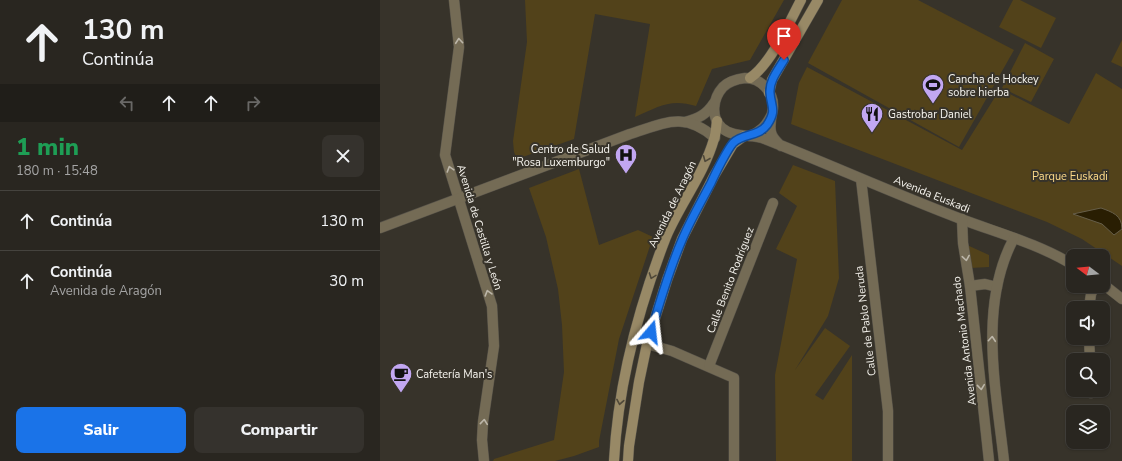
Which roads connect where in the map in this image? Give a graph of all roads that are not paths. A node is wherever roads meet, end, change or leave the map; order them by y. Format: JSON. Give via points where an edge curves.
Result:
{"nodes":[{"id":1,"x":454,"y":0,"type":"edge"},
{"id":2,"x":801,"y":0,"type":"edge"},
{"id":3,"x":818,"y":0,"type":"edge"},
{"id":4,"x":750,"y":78,"type":"junction"},
{"id":5,"x":769,"y":93,"type":"junction"},
{"id":6,"x":714,"y":103,"type":"junction"},
{"id":7,"x":772,"y":116,"type":"junction"},
{"id":8,"x":717,"y":121,"type":"junction"},
{"id":9,"x":685,"y":122,"type":"junction"},
{"id":10,"x":747,"y":136,"type":"junction"},
{"id":11,"x":715,"y":138,"type":"junction"},
{"id":12,"x":782,"y":146,"type":"junction"},
{"id":13,"x":861,"y":179,"type":"junction"},
{"id":14,"x":459,"y":198,"type":"junction"},
{"id":15,"x":773,"y":203,"type":"dead end"},
{"id":16,"x":962,"y":219,"type":"junction"},
{"id":17,"x":380,"y":228,"type":"edge"},
{"id":18,"x":1014,"y":238,"type":"junction"},
{"id":19,"x":1066,"y":262,"type":"edge"},
{"id":20,"x":970,"y":286,"type":"junction"},
{"id":21,"x":996,"y":287,"type":"junction"},
{"id":22,"x":1110,"y":290,"type":"edge"},
{"id":23,"x":1122,"y":299,"type":"edge"},
{"id":24,"x":647,"y":344,"type":"junction"},
{"id":25,"x":709,"y":366,"type":"junction"},
{"id":26,"x":484,"y":461,"type":"edge"},
{"id":27,"x":614,"y":461,"type":"edge"},
{"id":28,"x":628,"y":461,"type":"edge"},
{"id":29,"x":734,"y":461,"type":"edge"},
{"id":30,"x":888,"y":461,"type":"edge"},
{"id":31,"x":989,"y":461,"type":"edge"},
{"id":32,"x":1004,"y":461,"type":"edge"}],
"edges":[{"from":14,"to":1,"type":"street","name":"Avenida de Castilla y León","one_way":true,"via":[[446,155],[459,47]]},
{"from":2,"to":4,"type":"main road","via":[[767,62]]},
{"from":3,"to":5,"type":"main road","via":[[772,80]]},
{"from":4,"to":5,"type":"street","via":[[764,85]]},
{"from":4,"to":6,"type":"street","via":[[736,79],[727,84]]},
{"from":5,"to":7,"type":"street","via":[[773,106]]},
{"from":6,"to":8,"type":"street"},
{"from":6,"to":9,"type":"street","via":[[708,113]]},
{"from":7,"to":10,"type":"street","via":[[761,130]]},
{"from":7,"to":12,"type":"street","via":[[770,131]]},
{"from":8,"to":10,"type":"street","via":[[723,129]]},
{"from":8,"to":11,"type":"main road","name":"Avenida de Aragón"},
{"from":9,"to":11,"type":"street","via":[[706,130]]},
{"from":9,"to":14,"type":"street","via":[[670,121],[630,134]]},
{"from":10,"to":12,"type":"street","name":"Avenida Euskadi","via":[[763,138]]},
{"from":10,"to":24,"type":"main road","via":[[733,144],[682,239],[666,280]]},
{"from":11,"to":27,"type":"main road","name":"Avenida de Aragón","one_way":true,"via":[[667,236],[638,316],[616,428]]},
{"from":12,"to":13,"type":"street","name":"Avenida Euskadi"},
{"from":13,"to":16,"type":"street","name":"Avenida Euskadi"},
{"from":13,"to":30,"type":"street","name":"Calle de Pablo Neruda","via":[[888,412]]},
{"from":14,"to":17,"type":"street"},
{"from":26,"to":14,"type":"street","name":"Avenida de Castilla y León","one_way":true,"via":[[483,422],[494,346],[492,306]]},
{"from":15,"to":25,"type":"street","name":"Calle Benito Rodríguez"},
{"from":16,"to":18,"type":"street","name":"Avenida Euskadi"},
{"from":16,"to":20,"type":"street","name":"Avenida Antonio Machado","one_way":true},
{"from":18,"to":19,"type":"street","name":"Avenida Euskadi"},
{"from":18,"to":21,"type":"street"},
{"from":20,"to":21,"type":"street","via":[[985,284]]},
{"from":20,"to":31,"type":"street","name":"Avenida Antonio Machado","one_way":true},
{"from":32,"to":21,"type":"street","one_way":true,"via":[[991,347]]},
{"from":22,"to":23,"type":"street"},
{"from":24,"to":25,"type":"street"},
{"from":24,"to":28,"type":"main road"},
{"from":25,"to":29,"type":"street","via":[[734,378]]}]}
